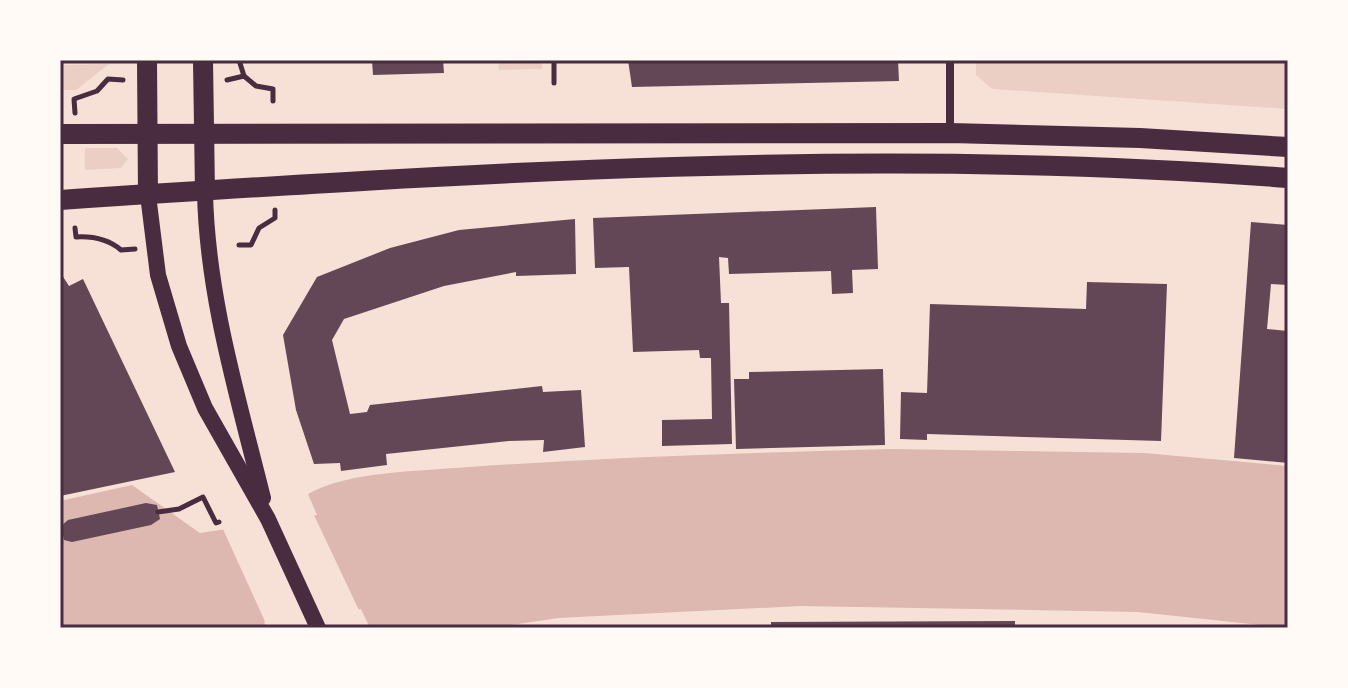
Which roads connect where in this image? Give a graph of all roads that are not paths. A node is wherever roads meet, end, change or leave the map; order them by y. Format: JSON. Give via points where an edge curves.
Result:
{"nodes":[{"id":1,"x":147,"y":60,"type":"edge"},
{"id":2,"x":203,"y":60,"type":"edge"},
{"id":3,"x":950,"y":60,"type":"edge"},
{"id":4,"x":146,"y":132,"type":"junction"},
{"id":5,"x":205,"y":132,"type":"junction"},
{"id":6,"x":950,"y":133,"type":"junction"},
{"id":7,"x":60,"y":134,"type":"edge"},
{"id":8,"x":1288,"y":147,"type":"edge"},
{"id":9,"x":1288,"y":178,"type":"edge"},
{"id":10,"x":205,"y":192,"type":"junction"},
{"id":11,"x":148,"y":195,"type":"junction"},
{"id":12,"x":60,"y":200,"type":"edge"},
{"id":13,"x":268,"y":519,"type":"junction"},
{"id":14,"x":318,"y":628,"type":"edge"}],
"edges":[{"from":1,"to":4,"type":"main road"},
{"from":2,"to":5,"type":"main road"},
{"from":3,"to":6,"type":"street"},
{"from":4,"to":5,"type":"main road"},
{"from":4,"to":7,"type":"main road"},
{"from":4,"to":11,"type":"main road"},
{"from":5,"to":6,"type":"main road"},
{"from":5,"to":10,"type":"main road"},
{"from":6,"to":8,"type":"main road"},
{"from":9,"to":10,"type":"main road","via":[[1148,167],[873,161],[733,163]]},
{"from":10,"to":11,"type":"main road"},
{"from":10,"to":13,"type":"main road","via":[[225,343]]},
{"from":11,"to":12,"type":"main road"},
{"from":11,"to":13,"type":"main road","via":[[158,275],[179,346],[205,408]]},
{"from":13,"to":14,"type":"main road"}]}
